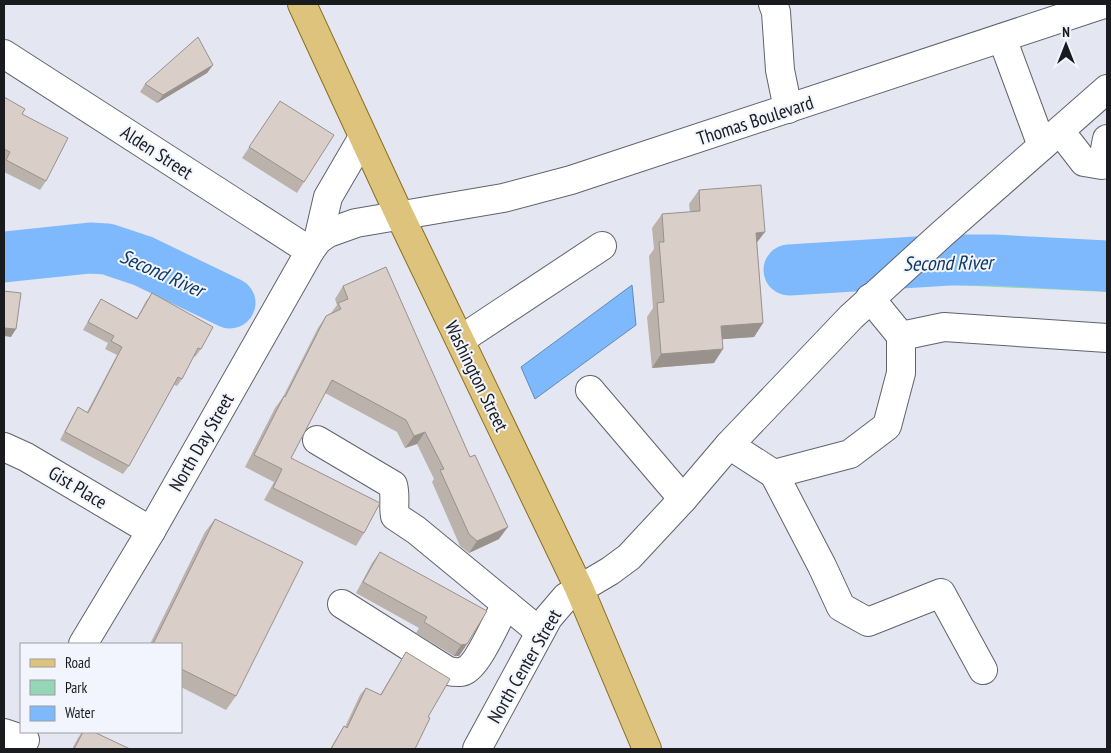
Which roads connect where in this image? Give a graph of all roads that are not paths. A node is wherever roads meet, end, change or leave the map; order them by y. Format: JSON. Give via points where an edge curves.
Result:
{"nodes":[{"id":1,"x":302,"y":4,"type":"edge"},
{"id":2,"x":773,"y":4,"type":"edge"},
{"id":3,"x":1104,"y":4,"type":"edge"},
{"id":4,"x":1002,"y":38,"type":"junction"},
{"id":5,"x":4,"y":54,"type":"edge"},
{"id":6,"x":1107,"y":89,"type":"edge"},
{"id":7,"x":788,"y":109,"type":"junction"},
{"id":8,"x":363,"y":136,"type":"junction"},
{"id":9,"x":1051,"y":138,"type":"junction"},
{"id":10,"x":1107,"y":139,"type":"edge"},
{"id":11,"x":1105,"y":166,"type":"edge"},
{"id":12,"x":400,"y":216,"type":"junction"},
{"id":13,"x":314,"y":245,"type":"junction"},
{"id":14,"x":602,"y":246,"type":"dead end"},
{"id":15,"x":875,"y":294,"type":"junction"},
{"id":16,"x":900,"y":336,"type":"junction"},
{"id":17,"x":1107,"y":338,"type":"edge"},
{"id":18,"x":460,"y":340,"type":"junction"},
{"id":19,"x":590,"y":390,"type":"dead end"},
{"id":20,"x":317,"y":440,"type":"dead end"},
{"id":21,"x":729,"y":445,"type":"junction"},
{"id":22,"x":4,"y":447,"type":"edge"},
{"id":23,"x":774,"y":474,"type":"junction"},
{"id":24,"x":683,"y":499,"type":"junction"},
{"id":25,"x":151,"y":530,"type":"junction"},
{"id":26,"x":579,"y":588,"type":"junction"},
{"id":27,"x":342,"y":604,"type":"dead end"},
{"id":28,"x":506,"y":604,"type":"junction"},
{"id":29,"x":540,"y":632,"type":"junction"},
{"id":30,"x":83,"y":643,"type":"edge"},
{"id":31,"x":983,"y":670,"type":"dead end"},
{"id":32,"x":477,"y":749,"type":"edge"},
{"id":33,"x":648,"y":749,"type":"edge"}],
"edges":[{"from":1,"to":8,"type":"main road","name":"Washington Street"},
{"from":2,"to":7,"type":"street"},
{"from":3,"to":4,"type":"street","name":"Thomas Boulevard"},
{"from":4,"to":7,"type":"street","name":"Thomas Boulevard"},
{"from":4,"to":9,"type":"street"},
{"from":5,"to":13,"type":"street","name":"Alden Street"},
{"from":6,"to":9,"type":"street"},
{"from":7,"to":12,"type":"street","name":"Thomas Boulevard","via":[[571,180],[502,198]]},
{"from":8,"to":12,"type":"main road","name":"Washington Street"},
{"from":8,"to":13,"type":"street","name":"North Day Street","via":[[328,197]]},
{"from":9,"to":11,"type":"street","via":[[1084,162]]},
{"from":9,"to":15,"type":"street"},
{"from":10,"to":11,"type":"street"},
{"from":12,"to":13,"type":"street","name":"North Day Street","via":[[342,226]]},
{"from":12,"to":18,"type":"main road","name":"Washington Street"},
{"from":13,"to":25,"type":"street","name":"North Day Street"},
{"from":14,"to":18,"type":"street"},
{"from":15,"to":16,"type":"street"},
{"from":15,"to":21,"type":"street","via":[[825,342]]},
{"from":16,"to":17,"type":"street","via":[[944,327]]},
{"from":16,"to":23,"type":"street","via":[[901,373],[887,426],[850,454]]},
{"from":18,"to":26,"type":"main road","name":"Washington Street"},
{"from":19,"to":24,"type":"street"},
{"from":20,"to":28,"type":"street","via":[[393,485],[395,516]]},
{"from":21,"to":23,"type":"street"},
{"from":21,"to":24,"type":"street"},
{"from":22,"to":25,"type":"street","name":"Gist Place","via":[[26,456]]},
{"from":23,"to":31,"type":"street","via":[[842,607],[868,622],[941,593]]},
{"from":24,"to":26,"type":"street","via":[[629,557]]},
{"from":25,"to":30,"type":"street","name":"North Day Street"},
{"from":26,"to":29,"type":"street","name":"North Center Street","via":[[557,606]]},
{"from":26,"to":33,"type":"main road","name":"Washington Street"},
{"from":27,"to":28,"type":"street","via":[[448,672],[463,672],[479,655]]},
{"from":28,"to":29,"type":"street"},
{"from":29,"to":32,"type":"street","name":"North Center Street"}]}
